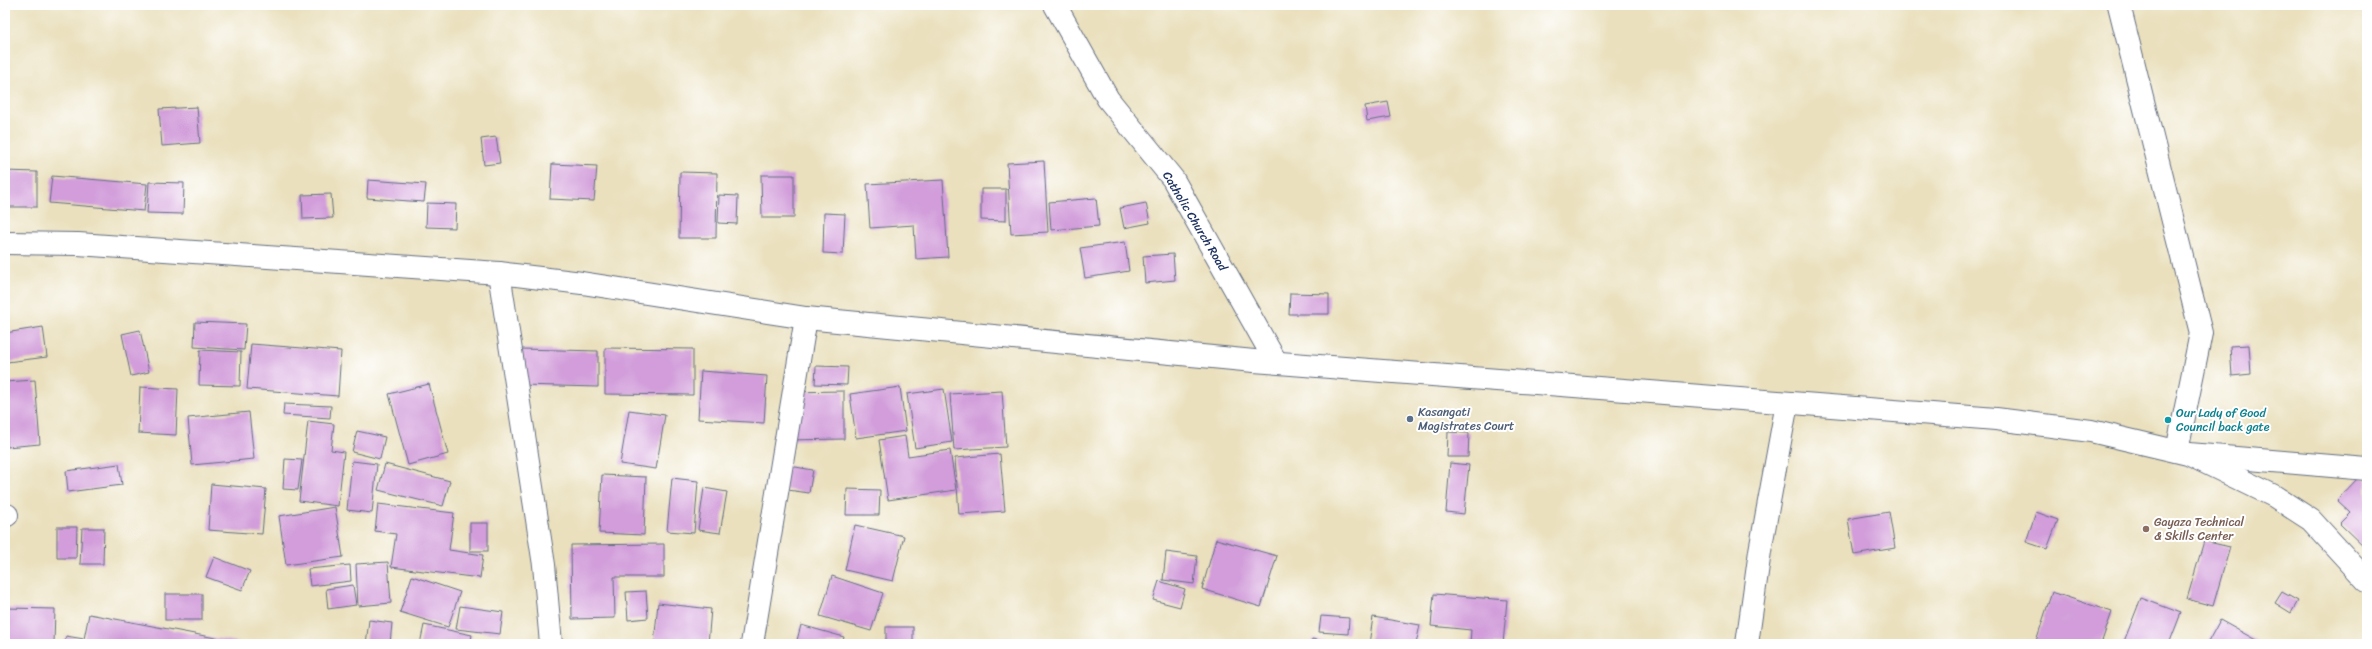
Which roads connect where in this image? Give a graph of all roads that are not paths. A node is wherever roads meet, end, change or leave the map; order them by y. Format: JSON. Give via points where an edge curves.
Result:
{"nodes":[{"id":1,"x":1055,"y":5,"type":"edge"},
{"id":2,"x":2119,"y":5,"type":"edge"},
{"id":3,"x":5,"y":243,"type":"edge"},
{"id":4,"x":499,"y":273,"type":"junction"},
{"id":5,"x":806,"y":318,"type":"junction"},
{"id":6,"x":1276,"y":362,"type":"junction"},
{"id":7,"x":1788,"y":403,"type":"junction"},
{"id":8,"x":2183,"y":453,"type":"junction"},
{"id":9,"x":2367,"y":469,"type":"edge"},
{"id":10,"x":2367,"y":581,"type":"edge"},
{"id":11,"x":551,"y":644,"type":"edge"},
{"id":12,"x":752,"y":644,"type":"edge"},
{"id":13,"x":1747,"y":644,"type":"edge"}],
"edges":[{"from":1,"to":6,"type":"street","name":"Catholic Church Road","via":[[1108,99],[1173,179]]},
{"from":2,"to":8,"type":"street","via":[[2201,333]]},
{"from":3,"to":4,"type":"street","via":[[78,244]]},
{"from":4,"to":5,"type":"street","via":[[582,283]]},
{"from":4,"to":11,"type":"street","via":[[544,565]]},
{"from":5,"to":6,"type":"street"},
{"from":5,"to":12,"type":"street"},
{"from":6,"to":7,"type":"street"},
{"from":7,"to":8,"type":"street","via":[[1996,419],[2091,431]]},
{"from":7,"to":13,"type":"street","via":[[1760,551]]},
{"from":8,"to":9,"type":"street"},
{"from":8,"to":10,"type":"street","via":[[2274,496],[2311,520]]}]}
